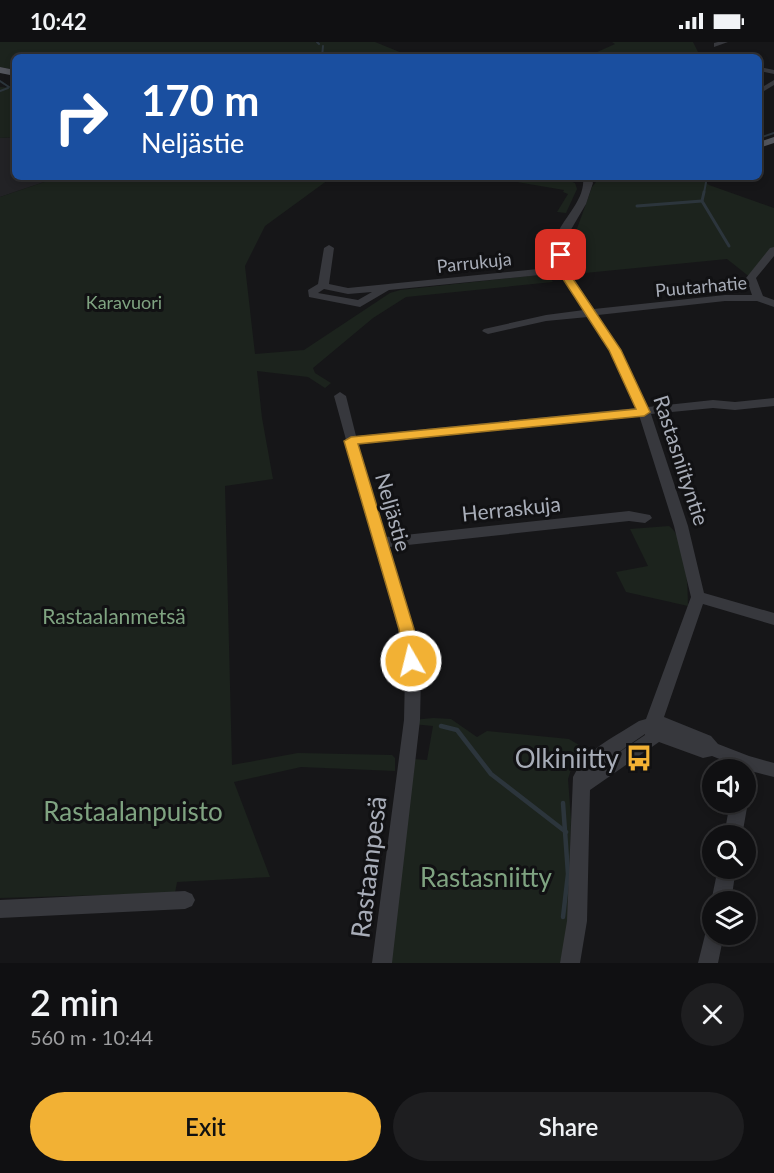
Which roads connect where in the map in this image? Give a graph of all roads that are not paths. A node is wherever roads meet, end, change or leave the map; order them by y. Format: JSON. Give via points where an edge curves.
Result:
{"nodes":[{"id":1,"x":585,"y":181,"type":"edge"},
{"id":2,"x":329,"y":248,"type":"dead end"},
{"id":3,"x":774,"y":250,"type":"edge"},
{"id":4,"x":563,"y":270,"type":"junction"},
{"id":5,"x":758,"y":298,"type":"junction"},
{"id":6,"x":774,"y":304,"type":"edge"},
{"id":7,"x":592,"y":313,"type":"junction"},
{"id":8,"x":488,"y":331,"type":"dead end"},
{"id":9,"x":340,"y":396,"type":"dead end"},
{"id":10,"x":774,"y":402,"type":"edge"},
{"id":11,"x":644,"y":412,"type":"junction"},
{"id":12,"x":351,"y":441,"type":"junction"},
{"id":13,"x":645,"y":518,"type":"dead end"},
{"id":14,"x":380,"y":543,"type":"junction"},
{"id":15,"x":698,"y":597,"type":"junction"},
{"id":16,"x":774,"y":619,"type":"edge"},
{"id":17,"x":653,"y":727,"type":"junction"},
{"id":18,"x":733,"y":759,"type":"edge"},
{"id":19,"x":756,"y":767,"type":"edge"},
{"id":20,"x":774,"y":770,"type":"edge"},
{"id":21,"x":405,"y":778,"type":"joint"},
{"id":22,"x":185,"y":900,"type":"dead end"},
{"id":23,"x":0,"y":909,"type":"edge"},
{"id":24,"x":712,"y":945,"type":"edge"},
{"id":25,"x":382,"y":963,"type":"edge"},
{"id":26,"x":570,"y":963,"type":"edge"},
{"id":27,"x":708,"y":963,"type":"edge"}],
"edges":[{"from":1,"to":4,"type":"street","via":[[581,204],[561,238]]},
{"from":2,"to":4,"type":"street","name":"Parrukuja","via":[[323,286],[313,290],[313,295],[360,304],[387,287]]},
{"from":3,"to":5,"type":"street","name":"Puutarhatie","via":[[751,278]]},
{"from":4,"to":7,"type":"street","name":"Rastasniityntie"},
{"from":5,"to":6,"type":"street"},
{"from":5,"to":7,"type":"street","name":"Puutarhatie"},
{"from":7,"to":8,"type":"street","name":"Puutarhatie","via":[[536,319]]},
{"from":7,"to":11,"type":"street","name":"Rastasniityntie"},
{"from":9,"to":12,"type":"street","name":"Neljästie"},
{"from":10,"to":11,"type":"street"},
{"from":11,"to":12,"type":"street"},
{"from":11,"to":15,"type":"street","name":"Rastasniityntie","via":[[694,571]]},
{"from":12,"to":14,"type":"street","name":"Neljästie"},
{"from":13,"to":14,"type":"street","name":"Herraskuja","via":[[628,516]]},
{"from":14,"to":21,"type":"street","name":"Neljästie","via":[[406,629],[413,675]]},
{"from":15,"to":16,"type":"street"},
{"from":15,"to":17,"type":"street","name":"Rastasniityntie"},
{"from":17,"to":18,"type":"street","via":[[703,751],[712,748]]},
{"from":17,"to":26,"type":"street","via":[[651,740],[582,786],[578,921]]},
{"from":19,"to":20,"type":"street"},
{"from":21,"to":25,"type":"street","name":"Rastaanpesä"},
{"from":22,"to":23,"type":"street"},
{"from":24,"to":27,"type":"street"}]}
